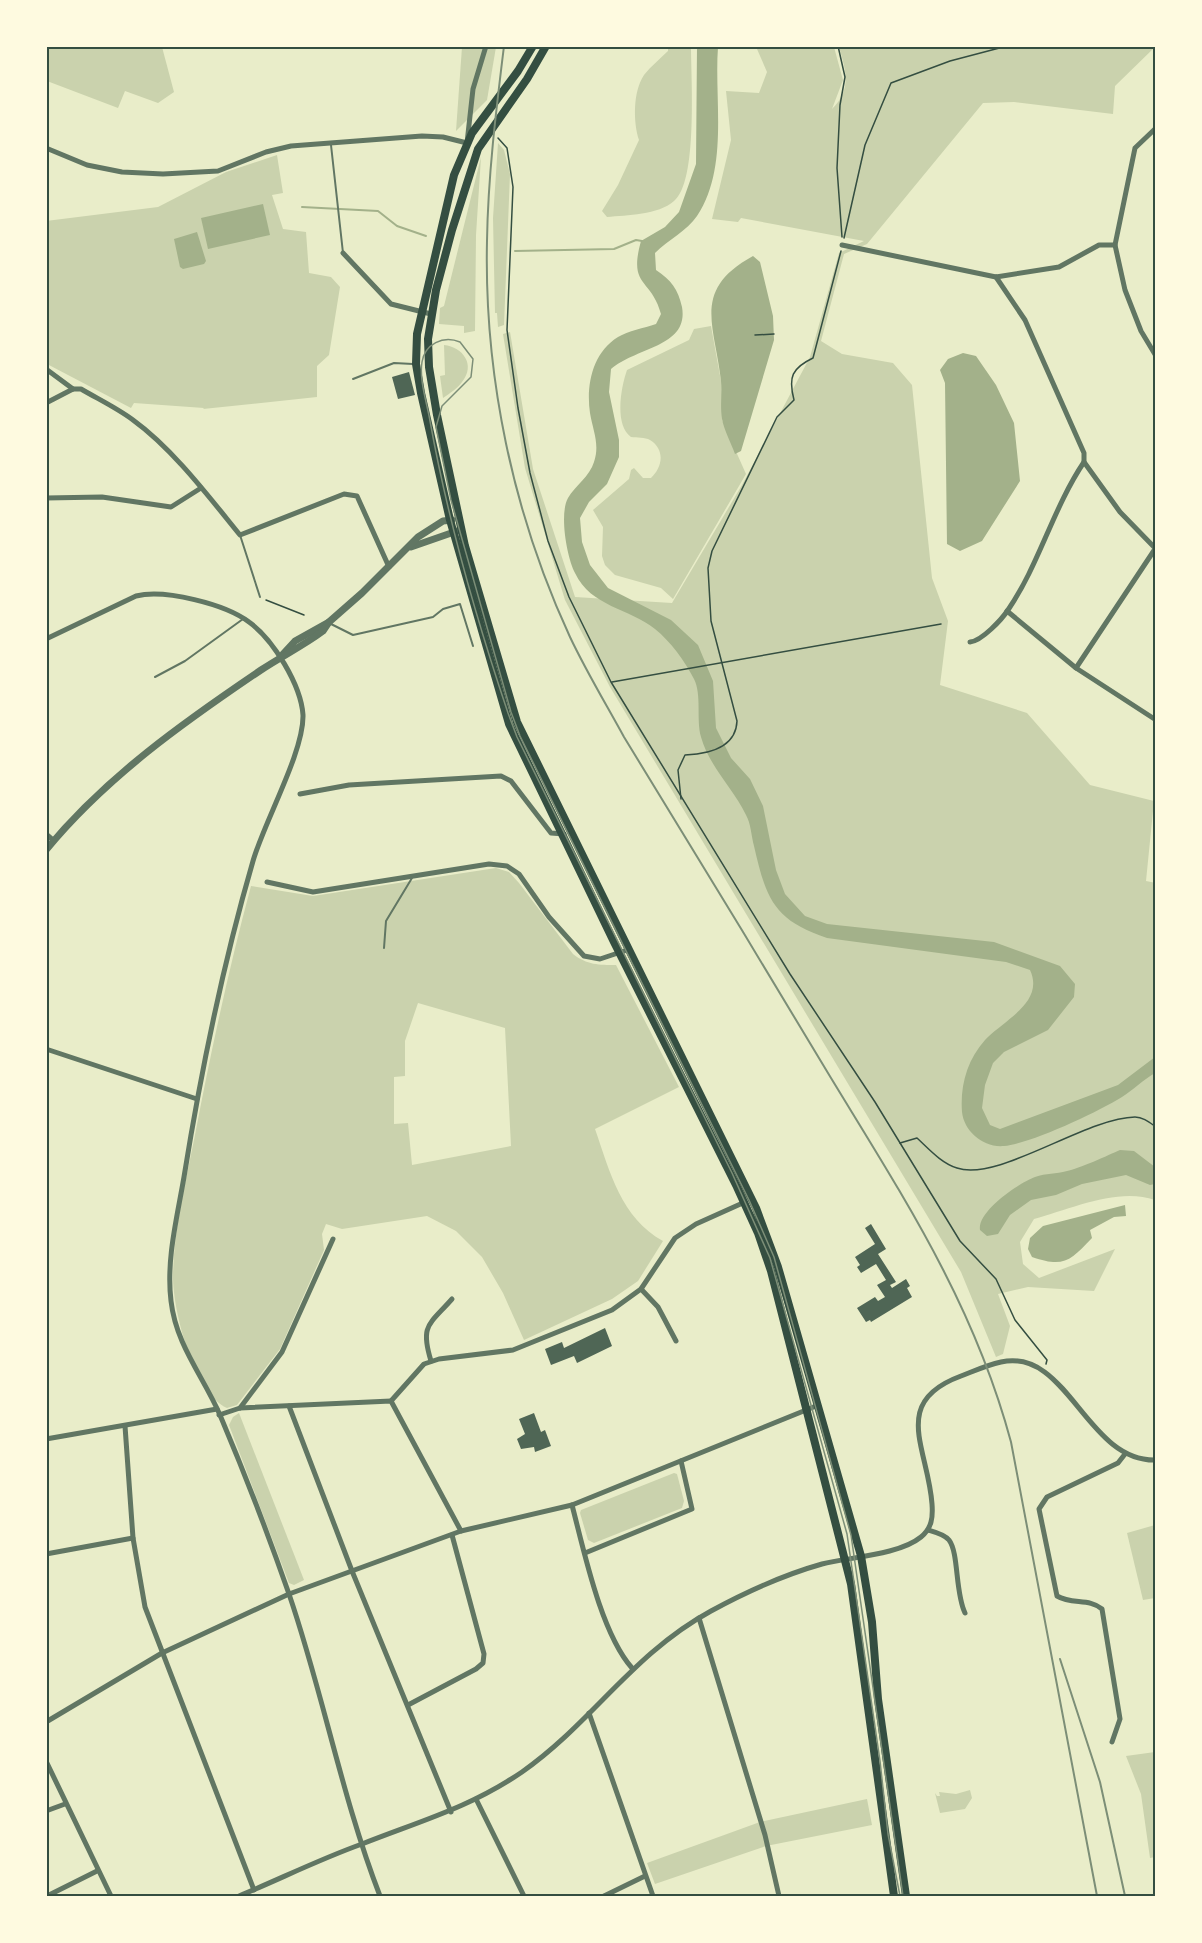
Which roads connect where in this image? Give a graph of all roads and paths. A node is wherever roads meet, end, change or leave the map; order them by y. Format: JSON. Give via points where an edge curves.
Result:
{"nodes":[{"id":1,"x":486,"y":46,"type":"edge"},
{"id":2,"x":533,"y":46,"type":"edge"},
{"id":3,"x":546,"y":46,"type":"edge"},
{"id":4,"x":838,"y":46,"type":"edge"},
{"id":5,"x":1007,"y":46,"type":"edge"},
{"id":6,"x":1155,"y":128,"type":"edge"},
{"id":7,"x":492,"y":133,"type":"junction"},
{"id":8,"x":331,"y":142,"type":"junction"},
{"id":9,"x":466,"y":143,"type":"junction"},
{"id":10,"x":46,"y":148,"type":"edge"},
{"id":11,"x":478,"y":149,"type":"junction"},
{"id":12,"x":842,"y":245,"type":"junction"},
{"id":13,"x":1115,"y":245,"type":"junction"},
{"id":14,"x":343,"y":253,"type":"joint"},
{"id":15,"x":433,"y":260,"type":"junction"},
{"id":16,"x":443,"y":263,"type":"junction"},
{"id":17,"x":996,"y":278,"type":"junction"},
{"id":18,"x":421,"y":312,"type":"junction"},
{"id":19,"x":431,"y":314,"type":"junction"},
{"id":20,"x":774,"y":334,"type":"dead end"},
{"id":21,"x":755,"y":335,"type":"dead end"},
{"id":22,"x":1155,"y":356,"type":"edge"},
{"id":23,"x":416,"y":364,"type":"junction"},
{"id":24,"x":46,"y":369,"type":"edge"},
{"id":25,"x":352,"y":379,"type":"dead end"},
{"id":26,"x":73,"y":389,"type":"junction"},
{"id":27,"x":46,"y":404,"type":"edge"},
{"id":28,"x":1084,"y":462,"type":"junction"},
{"id":29,"x":448,"y":469,"type":"junction"},
{"id":30,"x":438,"y":471,"type":"junction"},
{"id":31,"x":201,"y":488,"type":"junction"},
{"id":32,"x":46,"y":498,"type":"edge"},
{"id":33,"x":450,"y":520,"type":"junction"},
{"id":34,"x":461,"y":524,"type":"junction"},
{"id":35,"x":454,"y":533,"type":"junction"},
{"id":36,"x":240,"y":535,"type":"junction"},
{"id":37,"x":411,"y":547,"type":"junction"},
{"id":38,"x":1155,"y":549,"type":"edge"},
{"id":39,"x":389,"y":567,"type":"junction"},
{"id":40,"x":260,"y":597,"type":"joint"},
{"id":41,"x":1007,"y":611,"type":"junction"},
{"id":42,"x":304,"y":615,"type":"dead end"},
{"id":43,"x":244,"y":618,"type":"junction"},
{"id":44,"x":329,"y":622,"type":"junction"},
{"id":45,"x":940,"y":624,"type":"dead end"},
{"id":46,"x":46,"y":639,"type":"edge"},
{"id":47,"x":970,"y":642,"type":"dead end"},
{"id":48,"x":472,"y":646,"type":"dead end"},
{"id":49,"x":280,"y":658,"type":"junction"},
{"id":50,"x":1076,"y":668,"type":"junction"},
{"id":51,"x":155,"y":677,"type":"dead end"},
{"id":52,"x":613,"y":682,"type":"junction"},
{"id":53,"x":1155,"y":720,"type":"edge"},
{"id":54,"x":300,"y":794,"type":"dead end"},
{"id":55,"x":681,"y":800,"type":"junction"},
{"id":56,"x":567,"y":832,"type":"junction"},
{"id":57,"x":46,"y":834,"type":"edge"},
{"id":58,"x":54,"y":841,"type":"junction"},
{"id":59,"x":46,"y":850,"type":"edge"},
{"id":60,"x":414,"y":876,"type":"junction"},
{"id":61,"x":267,"y":882,"type":"dead end"},
{"id":62,"x":384,"y":948,"type":"dead end"},
{"id":63,"x":623,"y":952,"type":"junction"},
{"id":64,"x":46,"y":1049,"type":"edge"},
{"id":65,"x":197,"y":1099,"type":"junction"},
{"id":66,"x":1155,"y":1127,"type":"edge"},
{"id":67,"x":899,"y":1143,"type":"junction"},
{"id":68,"x":747,"y":1201,"type":"junction"},
{"id":69,"x":333,"y":1239,"type":"dead end"},
{"id":70,"x":641,"y":1289,"type":"junction"},
{"id":71,"x":452,"y":1299,"type":"dead end"},
{"id":72,"x":676,"y":1341,"type":"dead end"},
{"id":73,"x":431,"y":1361,"type":"junction"},
{"id":74,"x":1045,"y":1371,"type":"junction"},
{"id":75,"x":391,"y":1401,"type":"junction"},
{"id":76,"x":289,"y":1406,"type":"junction"},
{"id":77,"x":812,"y":1407,"type":"junction"},
{"id":78,"x":240,"y":1408,"type":"junction"},
{"id":79,"x":218,"y":1412,"type":"junction"},
{"id":80,"x":125,"y":1426,"type":"junction"},
{"id":81,"x":46,"y":1439,"type":"edge"},
{"id":82,"x":1125,"y":1454,"type":"junction"},
{"id":83,"x":1155,"y":1460,"type":"edge"},
{"id":84,"x":681,"y":1461,"type":"junction"},
{"id":85,"x":572,"y":1505,"type":"junction"},
{"id":86,"x":928,"y":1530,"type":"junction"},
{"id":87,"x":461,"y":1531,"type":"junction"},
{"id":88,"x":452,"y":1535,"type":"junction"},
{"id":89,"x":133,"y":1538,"type":"junction"},
{"id":90,"x":585,"y":1553,"type":"junction"},
{"id":91,"x":46,"y":1554,"type":"edge"},
{"id":92,"x":861,"y":1556,"type":"junction"},
{"id":93,"x":845,"y":1560,"type":"junction"},
{"id":94,"x":352,"y":1571,"type":"junction"},
{"id":95,"x":289,"y":1594,"type":"junction"},
{"id":96,"x":965,"y":1613,"type":"dead end"},
{"id":97,"x":699,"y":1618,"type":"junction"},
{"id":98,"x":162,"y":1653,"type":"junction"},
{"id":99,"x":632,"y":1668,"type":"junction"},
{"id":100,"x":408,"y":1705,"type":"junction"},
{"id":101,"x":589,"y":1713,"type":"junction"},
{"id":102,"x":46,"y":1722,"type":"edge"},
{"id":103,"x":1112,"y":1742,"type":"dead end"},
{"id":104,"x":46,"y":1761,"type":"edge"},
{"id":105,"x":476,"y":1799,"type":"junction"},
{"id":106,"x":65,"y":1803,"type":"junction"},
{"id":107,"x":46,"y":1811,"type":"edge"},
{"id":108,"x":451,"y":1812,"type":"junction"},
{"id":109,"x":363,"y":1843,"type":"junction"},
{"id":110,"x":97,"y":1871,"type":"junction"},
{"id":111,"x":645,"y":1876,"type":"junction"},
{"id":112,"x":254,"y":1890,"type":"junction"},
{"id":113,"x":47,"y":1896,"type":"edge"},
{"id":114,"x":111,"y":1896,"type":"edge"},
{"id":115,"x":239,"y":1896,"type":"edge"},
{"id":116,"x":380,"y":1896,"type":"edge"},
{"id":117,"x":524,"y":1896,"type":"edge"},
{"id":118,"x":604,"y":1896,"type":"edge"},
{"id":119,"x":653,"y":1896,"type":"edge"},
{"id":120,"x":779,"y":1896,"type":"edge"},
{"id":121,"x":894,"y":1896,"type":"edge"},
{"id":122,"x":906,"y":1896,"type":"edge"}],
"edges":[{"from":1,"to":9,"type":"street","via":[[473,89]]},
{"from":2,"to":9,"type":"main road"},
{"from":3,"to":7,"type":"main road"},
{"from":4,"to":12,"type":"path","via":[[845,77],[837,168]]},
{"from":5,"to":12,"type":"path","via":[[939,64],[891,83],[865,145]]},
{"from":6,"to":13,"type":"street","via":[[1135,148]]},
{"from":7,"to":11,"type":"main road"},
{"from":7,"to":52,"type":"path","via":[[507,148],[511,164],[507,330],[530,474],[548,541],[569,597]]},
{"from":8,"to":9,"type":"street","via":[[431,136]]},
{"from":8,"to":10,"type":"street","via":[[281,148],[218,171],[163,174],[87,165]]},
{"from":8,"to":14,"type":"lane"},
{"from":9,"to":11,"type":"main road"},
{"from":9,"to":15,"type":"main road","via":[[451,185]]},
{"from":11,"to":16,"type":"main road"},
{"from":12,"to":17,"type":"street"},
{"from":12,"to":55,"type":"path","via":[[813,358],[792,373],[794,400],[777,417],[712,551],[708,568],[711,621],[737,722],[736,734],[730,742],[706,753],[685,755],[678,770]]},
{"from":13,"to":17,"type":"street","via":[[1100,245],[1059,267]]},
{"from":13,"to":22,"type":"street","via":[[1125,290]]},
{"from":14,"to":18,"type":"street","via":[[391,304]]},
{"from":15,"to":16,"type":"main road"},
{"from":15,"to":18,"type":"main road"},
{"from":16,"to":19,"type":"main road"},
{"from":17,"to":28,"type":"street","via":[[1025,320],[1084,453]]},
{"from":18,"to":19,"type":"street"},
{"from":18,"to":23,"type":"main road"},
{"from":19,"to":29,"type":"main road","via":[[429,367]]},
{"from":20,"to":21,"type":"path"},
{"from":23,"to":25,"type":"lane","via":[[394,363]]},
{"from":23,"to":30,"type":"main road"},
{"from":24,"to":26,"type":"street"},
{"from":26,"to":27,"type":"street"},
{"from":26,"to":31,"type":"street","via":[[81,390],[147,430]]},
{"from":28,"to":38,"type":"street","via":[[1120,512]]},
{"from":28,"to":41,"type":"street"},
{"from":29,"to":30,"type":"main road"},
{"from":29,"to":34,"type":"main road"},
{"from":30,"to":33,"type":"main road"},
{"from":31,"to":32,"type":"street","via":[[171,507],[102,497]]},
{"from":31,"to":36,"type":"street"},
{"from":33,"to":34,"type":"street"},
{"from":33,"to":35,"type":"main road"},
{"from":33,"to":37,"type":"street","via":[[426,531]]},
{"from":34,"to":35,"type":"street"},
{"from":34,"to":56,"type":"main road","via":[[514,714]]},
{"from":35,"to":37,"type":"street"},
{"from":35,"to":56,"type":"main road","via":[[505,714]]},
{"from":36,"to":39,"type":"street","via":[[344,494],[357,496]]},
{"from":36,"to":40,"type":"lane"},
{"from":37,"to":39,"type":"street"},
{"from":38,"to":50,"type":"street"},
{"from":39,"to":44,"type":"street"},
{"from":40,"to":42,"type":"path"},
{"from":41,"to":47,"type":"street"},
{"from":41,"to":50,"type":"street"},
{"from":43,"to":46,"type":"street","via":[[186,598],[148,593]]},
{"from":43,"to":49,"type":"street"},
{"from":43,"to":51,"type":"lane","via":[[185,661]]},
{"from":44,"to":48,"type":"lane","via":[[353,635],[433,617],[460,604]]},
{"from":44,"to":49,"type":"street","via":[[295,640]]},
{"from":45,"to":52,"type":"path"},
{"from":49,"to":58,"type":"street","via":[[142,756]]},
{"from":49,"to":65,"type":"street","via":[[298,692],[302,727],[253,858]]},
{"from":50,"to":53,"type":"street"},
{"from":52,"to":55,"type":"path"},
{"from":54,"to":56,"type":"street","via":[[349,785],[501,776],[511,781],[551,833]]},
{"from":55,"to":67,"type":"path"},
{"from":56,"to":63,"type":"main road"},
{"from":57,"to":58,"type":"street"},
{"from":58,"to":59,"type":"street"},
{"from":60,"to":61,"type":"street","via":[[313,892]]},
{"from":60,"to":62,"type":"lane","via":[[386,921]]},
{"from":60,"to":63,"type":"street","via":[[489,864],[507,866],[519,874],[579,952],[596,959]]},
{"from":63,"to":68,"type":"main road"},
{"from":64,"to":65,"type":"street"},
{"from":65,"to":79,"type":"street","via":[[172,1254],[171,1303],[182,1344]]},
{"from":66,"to":67,"type":"path","via":[[1134,1117],[1093,1127],[996,1167],[974,1171],[946,1164],[917,1138]]},
{"from":67,"to":74,"type":"path","via":[[960,1241],[1003,1289],[1015,1320],[1047,1360]]},
{"from":68,"to":70,"type":"street","via":[[675,1238]]},
{"from":68,"to":77,"type":"main road","via":[[776,1260]]},
{"from":69,"to":78,"type":"street","via":[[282,1352]]},
{"from":70,"to":72,"type":"street","via":[[658,1307]]},
{"from":70,"to":73,"type":"street","via":[[612,1310],[526,1346]]},
{"from":71,"to":73,"type":"street","via":[[426,1328]]},
{"from":73,"to":75,"type":"street","via":[[417,1368]]},
{"from":74,"to":82,"type":"street"},
{"from":74,"to":86,"type":"street","via":[[1026,1361],[1003,1361],[946,1382],[926,1395],[918,1423],[932,1500]]},
{"from":75,"to":76,"type":"street"},
{"from":75,"to":87,"type":"street"},
{"from":76,"to":78,"type":"street"},
{"from":76,"to":94,"type":"street"},
{"from":77,"to":84,"type":"street"},
{"from":77,"to":92,"type":"main road"},
{"from":77,"to":93,"type":"main road","via":[[822,1473]]},
{"from":78,"to":79,"type":"street"},
{"from":79,"to":80,"type":"street"},
{"from":79,"to":95,"type":"street"},
{"from":80,"to":81,"type":"street"},
{"from":80,"to":89,"type":"street"},
{"from":82,"to":83,"type":"street"},
{"from":82,"to":103,"type":"street","via":[[1118,1463],[1047,1497],[1039,1509],[1057,1596],[1068,1603],[1089,1602],[1102,1609],[1120,1719]]},
{"from":84,"to":85,"type":"street"},
{"from":84,"to":90,"type":"street","via":[[692,1509]]},
{"from":85,"to":87,"type":"street"},
{"from":85,"to":90,"type":"street"},
{"from":86,"to":92,"type":"street","via":[[910,1544]]},
{"from":86,"to":96,"type":"street","via":[[943,1535],[952,1545],[959,1602]]},
{"from":87,"to":88,"type":"street"},
{"from":88,"to":94,"type":"street"},
{"from":88,"to":100,"type":"street","via":[[484,1659],[476,1669]]},
{"from":89,"to":91,"type":"street"},
{"from":89,"to":98,"type":"street","via":[[146,1607]]},
{"from":90,"to":99,"type":"street","via":[[620,1652]]},
{"from":92,"to":93,"type":"street"},
{"from":92,"to":122,"type":"main road"},
{"from":93,"to":97,"type":"street","via":[[783,1577]]},
{"from":93,"to":121,"type":"main road","via":[[861,1646]]},
{"from":94,"to":95,"type":"street"},
{"from":94,"to":100,"type":"street"},
{"from":95,"to":98,"type":"street"},
{"from":95,"to":109,"type":"street"},
{"from":97,"to":99,"type":"street"},
{"from":97,"to":120,"type":"street","via":[[765,1835]]},
{"from":98,"to":102,"type":"street"},
{"from":98,"to":112,"type":"street"},
{"from":99,"to":101,"type":"street"},
{"from":100,"to":108,"type":"street"},
{"from":101,"to":105,"type":"street","via":[[543,1757]]},
{"from":101,"to":111,"type":"street"},
{"from":104,"to":106,"type":"street"},
{"from":105,"to":108,"type":"street"},
{"from":105,"to":117,"type":"street"},
{"from":106,"to":107,"type":"street"},
{"from":106,"to":110,"type":"street"},
{"from":108,"to":109,"type":"street"},
{"from":109,"to":112,"type":"street"},
{"from":109,"to":116,"type":"street"},
{"from":110,"to":113,"type":"street"},
{"from":110,"to":114,"type":"street"},
{"from":111,"to":118,"type":"street"},
{"from":111,"to":119,"type":"street"},
{"from":112,"to":115,"type":"street"}]}
